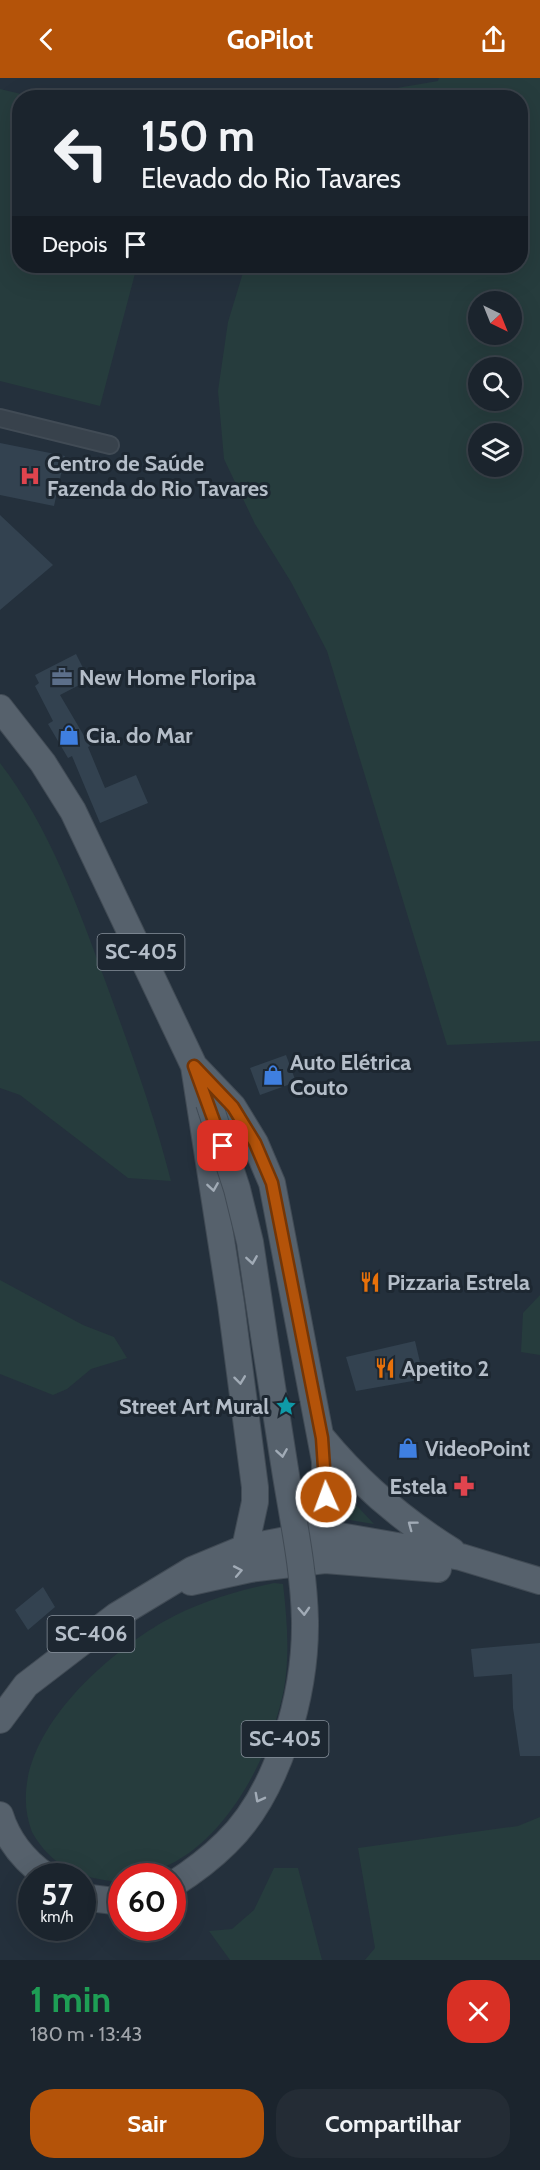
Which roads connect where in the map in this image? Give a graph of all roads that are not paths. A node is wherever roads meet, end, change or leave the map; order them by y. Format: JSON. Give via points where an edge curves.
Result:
{"nodes":[{"id":1,"x":0,"y":418,"type":"edge"},
{"id":2,"x":110,"y":445,"type":"dead end"},
{"id":3,"x":0,"y":708,"type":"edge"},
{"id":4,"x":194,"y":1066,"type":"junction"},
{"id":5,"x":322,"y":1438,"type":"junction"},
{"id":6,"x":322,"y":1533,"type":"junction"},
{"id":7,"x":245,"y":1548,"type":"junction"},
{"id":8,"x":461,"y":1557,"type":"junction"},
{"id":9,"x":304,"y":1563,"type":"junction"},
{"id":10,"x":537,"y":1581,"type":"edge"},
{"id":11,"x":161,"y":1589,"type":"junction"},
{"id":12,"x":16,"y":1698,"type":"junction"},
{"id":13,"x":0,"y":1720,"type":"edge"},
{"id":14,"x":0,"y":1735,"type":"edge"},
{"id":15,"x":0,"y":1815,"type":"edge"},
{"id":16,"x":33,"y":1863,"type":"edge"},
{"id":17,"x":186,"y":1876,"type":"edge"}],
"edges":[{"from":1,"to":2,"type":"street"},
{"from":3,"to":4,"type":"main road","number":"SC-405","via":[[43,763],[73,811]]},
{"from":4,"to":5,"type":"main road","number":"SC-405","via":[[233,1107],[255,1143],[272,1183]]},
{"from":4,"to":7,"type":"main road","one_way":true,"via":[[255,1487]]},
{"from":4,"to":17,"type":"main road","number":"SC-405","one_way":true,"bridge":true,"via":[[237,1189],[250,1242],[302,1581],[304,1657],[285,1741],[251,1813],[227,1842]]},
{"from":5,"to":6,"type":"main road","number":"SC-405","via":[[326,1497]]},
{"from":8,"to":5,"type":"main road","one_way":true,"via":[[394,1512]]},
{"from":6,"to":7,"type":"main road","number":"SC-406"},
{"from":6,"to":8,"type":"main road"},
{"from":6,"to":9,"type":"main road"},
{"from":7,"to":11,"type":"main road","number":"SC-406","via":[[218,1557]]},
{"from":8,"to":10,"type":"main road"},
{"from":9,"to":10,"type":"main road","via":[[325,1560],[406,1566]]},
{"from":11,"to":9,"type":"main road","one_way":true,"via":[[250,1569]]},
{"from":11,"to":12,"type":"main road","number":"SC-406","via":[[90,1634]]},
{"from":12,"to":13,"type":"main road","number":"SC-406"},
{"from":12,"to":14,"type":"main road"},
{"from":15,"to":16,"type":"main road","via":[[10,1838]]}]}
